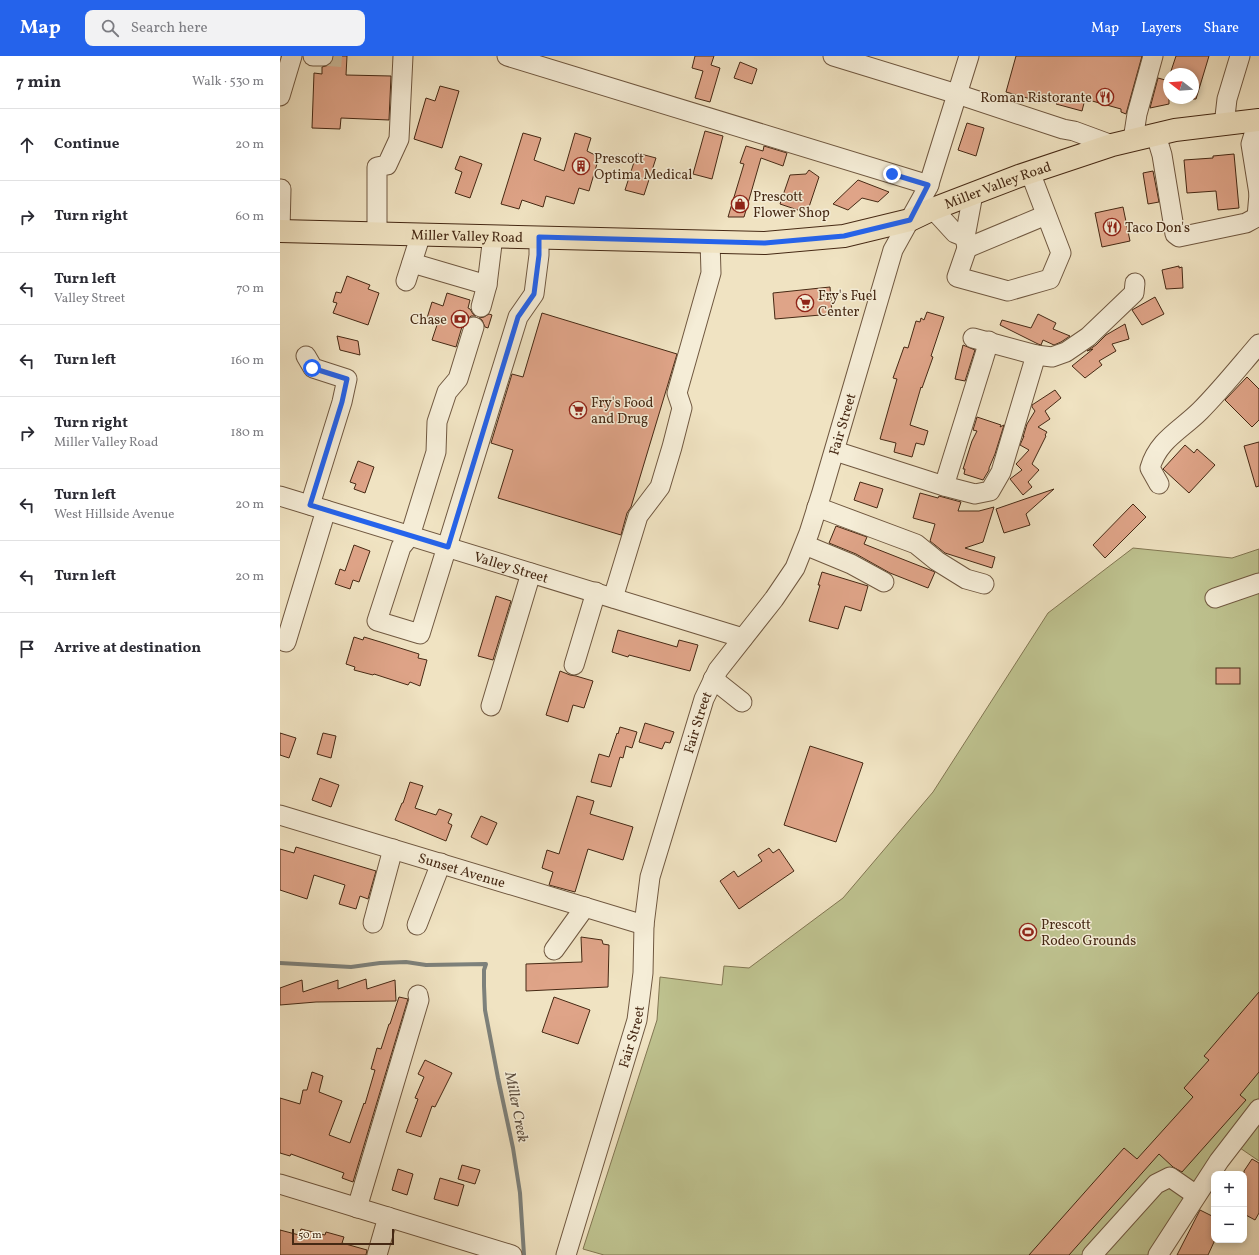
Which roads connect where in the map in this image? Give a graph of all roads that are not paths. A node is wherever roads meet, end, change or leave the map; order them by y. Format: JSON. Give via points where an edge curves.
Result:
{"nodes":[{"id":1,"x":292,"y":56,"type":"edge"},
{"id":2,"x":313,"y":56,"type":"edge"},
{"id":3,"x":323,"y":56,"type":"edge"},
{"id":4,"x":404,"y":56,"type":"edge"},
{"id":5,"x":507,"y":56,"type":"edge"},
{"id":6,"x":833,"y":56,"type":"edge"},
{"id":7,"x":969,"y":56,"type":"edge"},
{"id":8,"x":1153,"y":56,"type":"edge"},
{"id":9,"x":1240,"y":56,"type":"edge"},
{"id":10,"x":957,"y":94,"type":"junction"},
{"id":11,"x":280,"y":96,"type":"edge"},
{"id":12,"x":1258,"y":121,"type":"edge"},
{"id":13,"x":1224,"y":125,"type":"junction"},
{"id":14,"x":1156,"y":135,"type":"junction"},
{"id":15,"x":1133,"y":140,"type":"junction"},
{"id":16,"x":1112,"y":145,"type":"junction"},
{"id":17,"x":1030,"y":172,"type":"junction"},
{"id":18,"x":928,"y":185,"type":"junction"},
{"id":19,"x":281,"y":189,"type":"dead end"},
{"id":20,"x":973,"y":194,"type":"junction"},
{"id":21,"x":1259,"y":194,"type":"edge"},
{"id":22,"x":933,"y":209,"type":"junction"},
{"id":23,"x":1046,"y":215,"type":"junction"},
{"id":24,"x":910,"y":220,"type":"junction"},
{"id":25,"x":280,"y":231,"type":"edge"},
{"id":26,"x":377,"y":233,"type":"junction"},
{"id":27,"x":421,"y":234,"type":"junction"},
{"id":28,"x":493,"y":236,"type":"junction"},
{"id":29,"x":539,"y":237,"type":"junction"},
{"id":30,"x":710,"y":241,"type":"junction"},
{"id":31,"x":966,"y":242,"type":"junction"},
{"id":32,"x":412,"y":263,"type":"junction"},
{"id":33,"x":406,"y":281,"type":"dead end"},
{"id":34,"x":1135,"y":282,"type":"dead end"},
{"id":35,"x":486,"y":285,"type":"junction"},
{"id":36,"x":481,"y":307,"type":"dead end"},
{"id":37,"x":474,"y":327,"type":"dead end"},
{"id":38,"x":1259,"y":344,"type":"edge"},
{"id":39,"x":1036,"y":355,"type":"junction"},
{"id":40,"x":306,"y":356,"type":"dead end"},
{"id":41,"x":835,"y":451,"type":"junction"},
{"id":42,"x":1159,"y":484,"type":"dead end"},
{"id":43,"x":944,"y":486,"type":"junction"},
{"id":44,"x":280,"y":496,"type":"edge"},
{"id":45,"x":817,"y":507,"type":"junction"},
{"id":46,"x":318,"y":508,"type":"junction"},
{"id":47,"x":410,"y":536,"type":"junction"},
{"id":48,"x":805,"y":545,"type":"junction"},
{"id":49,"x":448,"y":547,"type":"junction"},
{"id":50,"x":531,"y":573,"type":"junction"},
{"id":51,"x":884,"y":582,"type":"dead end"},
{"id":52,"x":1259,"y":583,"type":"edge"},
{"id":53,"x":984,"y":584,"type":"dead end"},
{"id":54,"x":604,"y":595,"type":"junction"},
{"id":55,"x":1214,"y":598,"type":"dead end"},
{"id":56,"x":743,"y":638,"type":"junction"},
{"id":57,"x":286,"y":642,"type":"dead end"},
{"id":58,"x":574,"y":666,"type":"dead end"},
{"id":59,"x":713,"y":679,"type":"junction"},
{"id":60,"x":742,"y":702,"type":"dead end"},
{"id":61,"x":491,"y":706,"type":"dead end"},
{"id":62,"x":280,"y":815,"type":"edge"},
{"id":63,"x":393,"y":849,"type":"junction"},
{"id":64,"x":441,"y":863,"type":"junction"},
{"id":65,"x":585,"y":907,"type":"junction"},
{"id":66,"x":373,"y":923,"type":"dead end"},
{"id":67,"x":417,"y":925,"type":"dead end"},
{"id":68,"x":644,"y":925,"type":"junction"},
{"id":69,"x":554,"y":950,"type":"dead end"},
{"id":70,"x":418,"y":995,"type":"dead end"},
{"id":71,"x":1259,"y":1109,"type":"edge"},
{"id":72,"x":280,"y":1184,"type":"edge"},
{"id":73,"x":1196,"y":1195,"type":"junction"},
{"id":74,"x":357,"y":1208,"type":"junction"},
{"id":75,"x":388,"y":1217,"type":"junction"},
{"id":76,"x":376,"y":1255,"type":"edge"},
{"id":77,"x":512,"y":1255,"type":"edge"},
{"id":78,"x":566,"y":1255,"type":"edge"},
{"id":79,"x":1092,"y":1255,"type":"edge"},
{"id":80,"x":1158,"y":1255,"type":"edge"}],
"edges":[{"from":1,"to":11,"type":"street"},
{"from":2,"to":3,"type":"street"},
{"from":4,"to":26,"type":"street","via":[[399,139],[387,165],[377,167]]},
{"from":5,"to":18,"type":"street"},
{"from":6,"to":10,"type":"street"},
{"from":7,"to":10,"type":"street","name":"Fair Street"},
{"from":8,"to":15,"type":"street","via":[[1137,114]]},
{"from":9,"to":13,"type":"street","via":[[1228,98]]},
{"from":10,"to":16,"type":"street"},
{"from":10,"to":18,"type":"street","name":"Fair Street"},
{"from":12,"to":13,"type":"main road","name":"Miller Valley Road"},
{"from":12,"to":21,"type":"street","via":[[1251,144]]},
{"from":13,"to":14,"type":"main road","name":"Miller Valley Road","via":[[1175,130]]},
{"from":14,"to":15,"type":"main road","name":"Miller Valley Road"},
{"from":14,"to":21,"type":"street","via":[[1162,155],[1175,234],[1179,237],[1246,223],[1257,217]]},
{"from":15,"to":16,"type":"main road","name":"Miller Valley Road"},
{"from":16,"to":17,"type":"main road","name":"Miller Valley Road"},
{"from":17,"to":20,"type":"main road","name":"Miller Valley Road"},
{"from":17,"to":23,"type":"street"},
{"from":18,"to":24,"type":"street","name":"Fair Street"},
{"from":19,"to":25,"type":"street"},
{"from":20,"to":22,"type":"main road","name":"Miller Valley Road"},
{"from":20,"to":31,"type":"street"},
{"from":22,"to":24,"type":"main road","name":"Miller Valley Road"},
{"from":22,"to":31,"type":"street"},
{"from":23,"to":31,"type":"street"},
{"from":23,"to":31,"type":"street","via":[[1061,253],[1050,279],[1008,291],[957,277]]},
{"from":24,"to":30,"type":"main road","name":"Miller Valley Road","via":[[844,236],[765,243]]},
{"from":24,"to":41,"type":"street","name":"Fair Street","via":[[893,250]]},
{"from":25,"to":26,"type":"main road","name":"Miller Valley Road"},
{"from":26,"to":27,"type":"main road","name":"Miller Valley Road"},
{"from":27,"to":28,"type":"main road","name":"Miller Valley Road"},
{"from":27,"to":32,"type":"street"},
{"from":28,"to":29,"type":"main road","name":"Miller Valley Road"},
{"from":28,"to":35,"type":"street"},
{"from":29,"to":30,"type":"main road","name":"Miller Valley Road"},
{"from":29,"to":49,"type":"street","via":[[534,294],[518,317]]},
{"from":30,"to":54,"type":"street","via":[[711,273],[677,394],[682,408],[672,447],[660,487],[638,516]]},
{"from":32,"to":33,"type":"street"},
{"from":32,"to":35,"type":"street"},
{"from":34,"to":39,"type":"street","via":[[1134,293],[1088,337],[1052,358]]},
{"from":35,"to":36,"type":"street"},
{"from":37,"to":47,"type":"street","via":[[458,378],[447,392],[437,422],[436,452]]},
{"from":38,"to":42,"type":"street","via":[[1200,411],[1166,439],[1153,457],[1150,468]]},
{"from":39,"to":43,"type":"street","via":[[1001,472],[990,491],[975,494]]},
{"from":39,"to":43,"type":"street","via":[[981,340]]},
{"from":40,"to":46,"type":"street","via":[[312,368],[347,379]]},
{"from":41,"to":43,"type":"street"},
{"from":41,"to":45,"type":"street","name":"Fair Street"},
{"from":44,"to":46,"type":"street","name":"Valley Street"},
{"from":45,"to":48,"type":"street","name":"Fair Street"},
{"from":45,"to":53,"type":"street","via":[[916,544],[966,579]]},
{"from":46,"to":47,"type":"street","name":"Valley Street"},
{"from":46,"to":57,"type":"street"},
{"from":47,"to":49,"type":"street","name":"Valley Street"},
{"from":47,"to":49,"type":"street","via":[[401,547],[377,621],[420,634]]},
{"from":48,"to":51,"type":"street","via":[[851,564]]},
{"from":48,"to":56,"type":"street","name":"Fair Street","via":[[795,568]]},
{"from":49,"to":50,"type":"street","name":"Valley Street"},
{"from":50,"to":54,"type":"street","name":"Valley Street"},
{"from":50,"to":61,"type":"street"},
{"from":52,"to":55,"type":"street"},
{"from":54,"to":56,"type":"street","name":"Valley Street"},
{"from":54,"to":58,"type":"street"},
{"from":56,"to":59,"type":"street","name":"Fair Street"},
{"from":59,"to":60,"type":"street"},
{"from":59,"to":68,"type":"street","name":"Fair Street","via":[[704,699],[650,877]]},
{"from":62,"to":63,"type":"street","name":"Sunset Avenue"},
{"from":63,"to":64,"type":"street","name":"Sunset Avenue"},
{"from":63,"to":66,"type":"street"},
{"from":64,"to":65,"type":"street","name":"Sunset Avenue"},
{"from":64,"to":67,"type":"street"},
{"from":65,"to":68,"type":"street","name":"Sunset Avenue"},
{"from":65,"to":69,"type":"street"},
{"from":68,"to":78,"type":"street","name":"Fair Street","via":[[643,973],[637,1020]]},
{"from":70,"to":74,"type":"street","via":[[419,1000]]},
{"from":71,"to":73,"type":"street"},
{"from":72,"to":74,"type":"street"},
{"from":73,"to":79,"type":"street","via":[[1170,1177],[1156,1184]]},
{"from":73,"to":80,"type":"street"},
{"from":74,"to":75,"type":"street"},
{"from":75,"to":76,"type":"street"},
{"from":75,"to":77,"type":"street"}]}
